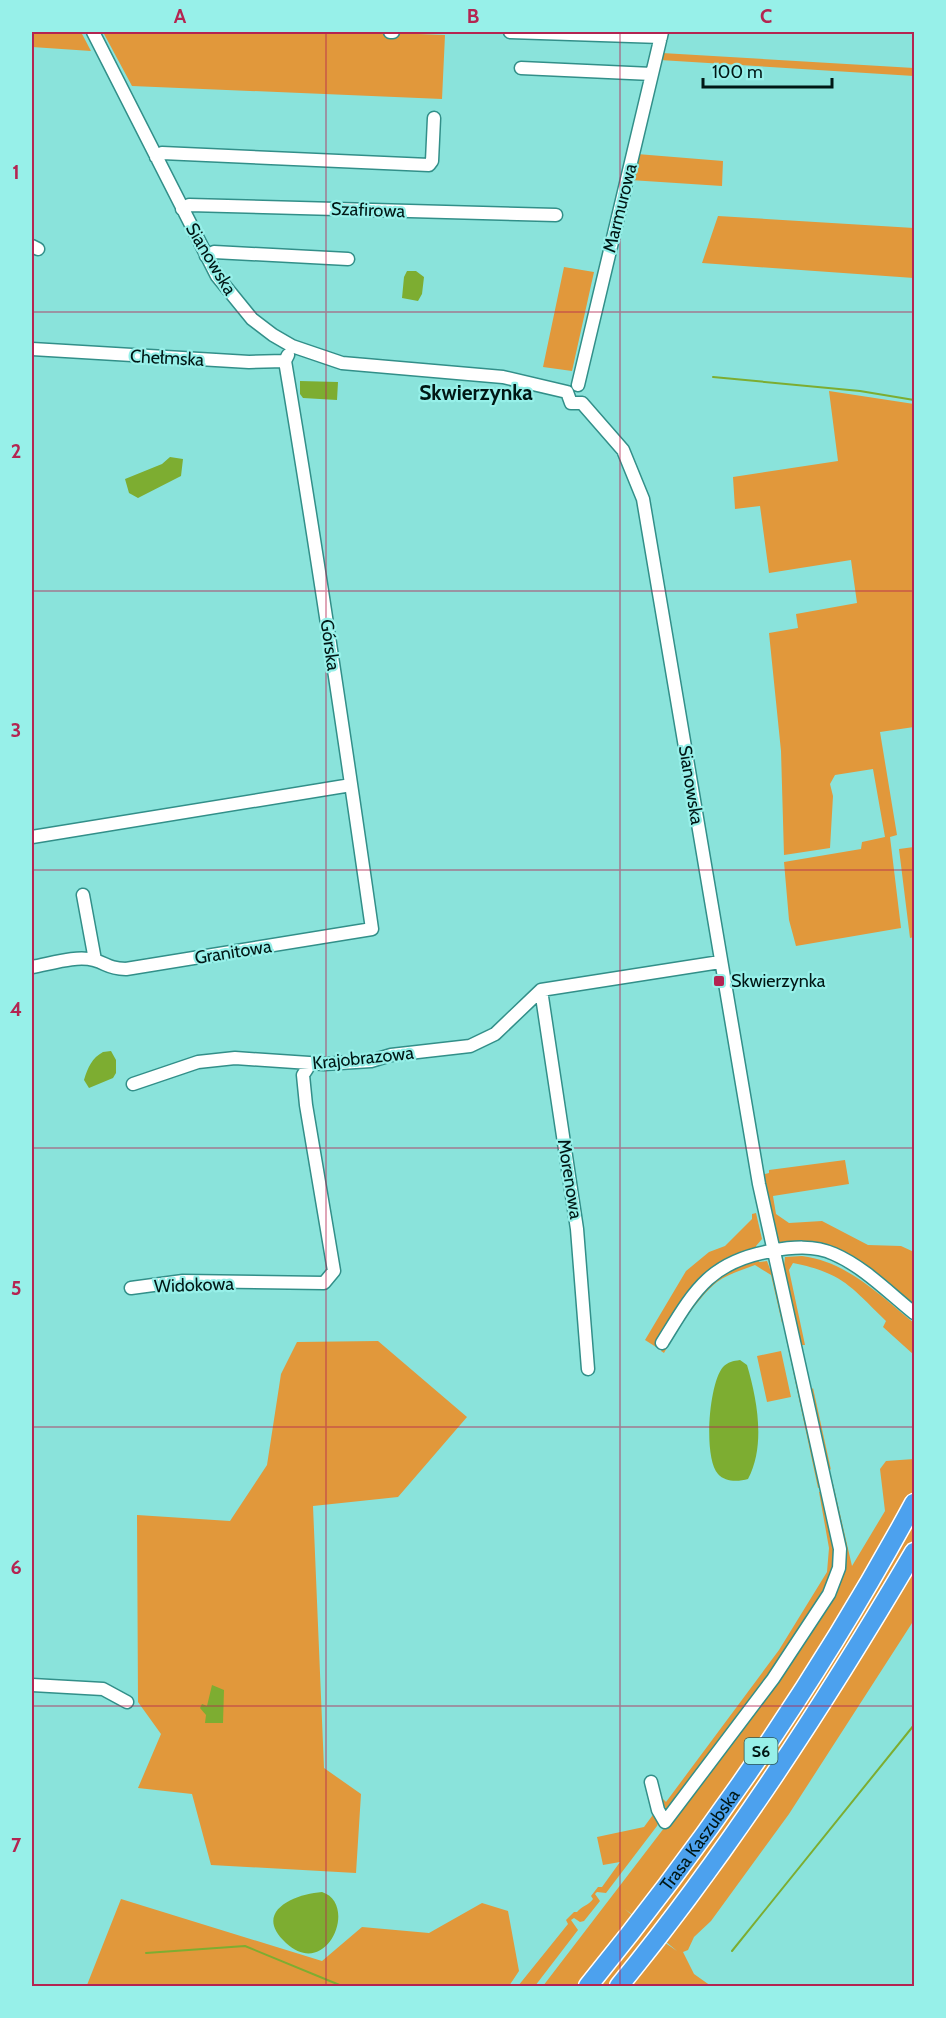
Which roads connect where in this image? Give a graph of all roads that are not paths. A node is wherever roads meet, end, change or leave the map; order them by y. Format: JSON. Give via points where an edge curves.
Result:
{"nodes":[{"id":1,"x":93,"y":32,"type":"edge"},
{"id":2,"x":510,"y":32,"type":"edge"},
{"id":3,"x":661,"y":34,"type":"edge"},
{"id":4,"x":521,"y":68,"type":"dead end"},
{"id":5,"x":652,"y":74,"type":"junction"},
{"id":6,"x":434,"y":118,"type":"dead end"},
{"id":7,"x":156,"y":157,"type":"junction"},
{"id":8,"x":182,"y":209,"type":"junction"},
{"id":9,"x":556,"y":215,"type":"dead end"},
{"id":10,"x":206,"y":256,"type":"junction"},
{"id":11,"x":348,"y":259,"type":"dead end"},
{"id":12,"x":292,"y":346,"type":"junction"},
{"id":13,"x":32,"y":348,"type":"edge"},
{"id":14,"x":285,"y":361,"type":"junction"},
{"id":15,"x":572,"y":388,"type":"junction"},
{"id":16,"x":351,"y":785,"type":"junction"},
{"id":17,"x":32,"y":837,"type":"edge"},
{"id":18,"x":83,"y":895,"type":"dead end"},
{"id":19,"x":372,"y":929,"type":"joint"},
{"id":20,"x":94,"y":960,"type":"junction"},
{"id":21,"x":720,"y":962,"type":"junction"},
{"id":22,"x":32,"y":967,"type":"edge"},
{"id":23,"x":541,"y":990,"type":"junction"},
{"id":24,"x":310,"y":1064,"type":"junction"},
{"id":25,"x":133,"y":1084,"type":"dead end"},
{"id":26,"x":772,"y":1250,"type":"junction"},
{"id":27,"x":131,"y":1288,"type":"dead end"},
{"id":28,"x":915,"y":1313,"type":"edge"},
{"id":29,"x":662,"y":1343,"type":"dead end"},
{"id":30,"x":588,"y":1369,"type":"dead end"},
{"id":31,"x":915,"y":1503,"type":"edge"},
{"id":32,"x":915,"y":1552,"type":"edge"},
{"id":33,"x":32,"y":1685,"type":"edge"},
{"id":34,"x":126,"y":1702,"type":"dead end"},
{"id":35,"x":651,"y":1782,"type":"dead end"},
{"id":36,"x":588,"y":1986,"type":"edge"},
{"id":37,"x":619,"y":1986,"type":"edge"}],
"edges":[{"from":1,"to":7,"type":"street","name":"Sianowska"},
{"from":2,"to":3,"type":"street"},
{"from":3,"to":5,"type":"street","name":"Marmurowa"},
{"from":4,"to":5,"type":"street"},
{"from":5,"to":15,"type":"street","name":"Marmurowa"},
{"from":6,"to":7,"type":"street","via":[[429,165],[162,153]]},
{"from":7,"to":8,"type":"street","name":"Sianowska"},
{"from":8,"to":9,"type":"street","name":"Szafirowa","via":[[189,205]]},
{"from":8,"to":10,"type":"street","name":"Sianowska"},
{"from":10,"to":11,"type":"street","via":[[214,252]]},
{"from":10,"to":12,"type":"street","name":"Sianowska","via":[[252,319]]},
{"from":12,"to":14,"type":"street"},
{"from":12,"to":15,"type":"street","name":"Sianowska","via":[[353,365],[503,377]]},
{"from":13,"to":14,"type":"street","name":"Chełmska"},
{"from":14,"to":16,"type":"street","name":"Górska"},
{"from":15,"to":21,"type":"street","name":"Sianowska","via":[[571,403],[582,403],[623,450],[643,499]]},
{"from":16,"to":17,"type":"street"},
{"from":16,"to":19,"type":"street","name":"Górska"},
{"from":18,"to":20,"type":"street"},
{"from":19,"to":20,"type":"street","name":"Granitowa","via":[[126,969],[108,968]]},
{"from":20,"to":22,"type":"street"},
{"from":21,"to":23,"type":"street"},
{"from":21,"to":26,"type":"street","name":"Sianowska"},
{"from":23,"to":24,"type":"street","name":"Krajobrazowa","via":[[495,1034],[470,1046],[371,1061]]},
{"from":23,"to":30,"type":"street","name":"Morenowa","via":[[577,1229]]},
{"from":24,"to":25,"type":"street","name":"Krajobrazowa","via":[[235,1058],[198,1062]]},
{"from":24,"to":27,"type":"street","name":"Widokowa","via":[[303,1075],[306,1105],[334,1271],[324,1283],[183,1281]]},
{"from":26,"to":28,"type":"street","via":[[802,1247],[835,1254]]},
{"from":26,"to":29,"type":"street","via":[[739,1258],[710,1275],[690,1298]]},
{"from":26,"to":35,"type":"street","name":"Sianowska","via":[[835,1519],[839,1568],[829,1594],[773,1678],[665,1822]]},
{"from":31,"to":36,"type":"highway","name":"Trasa Kaszubska","number":"S6","via":[[781,1723],[662,1892]]},
{"from":32,"to":37,"type":"highway","name":"Trasa Kaszubska","number":"S6","via":[[801,1736],[678,1911]]},
{"from":33,"to":34,"type":"street","via":[[102,1689]]}]}
